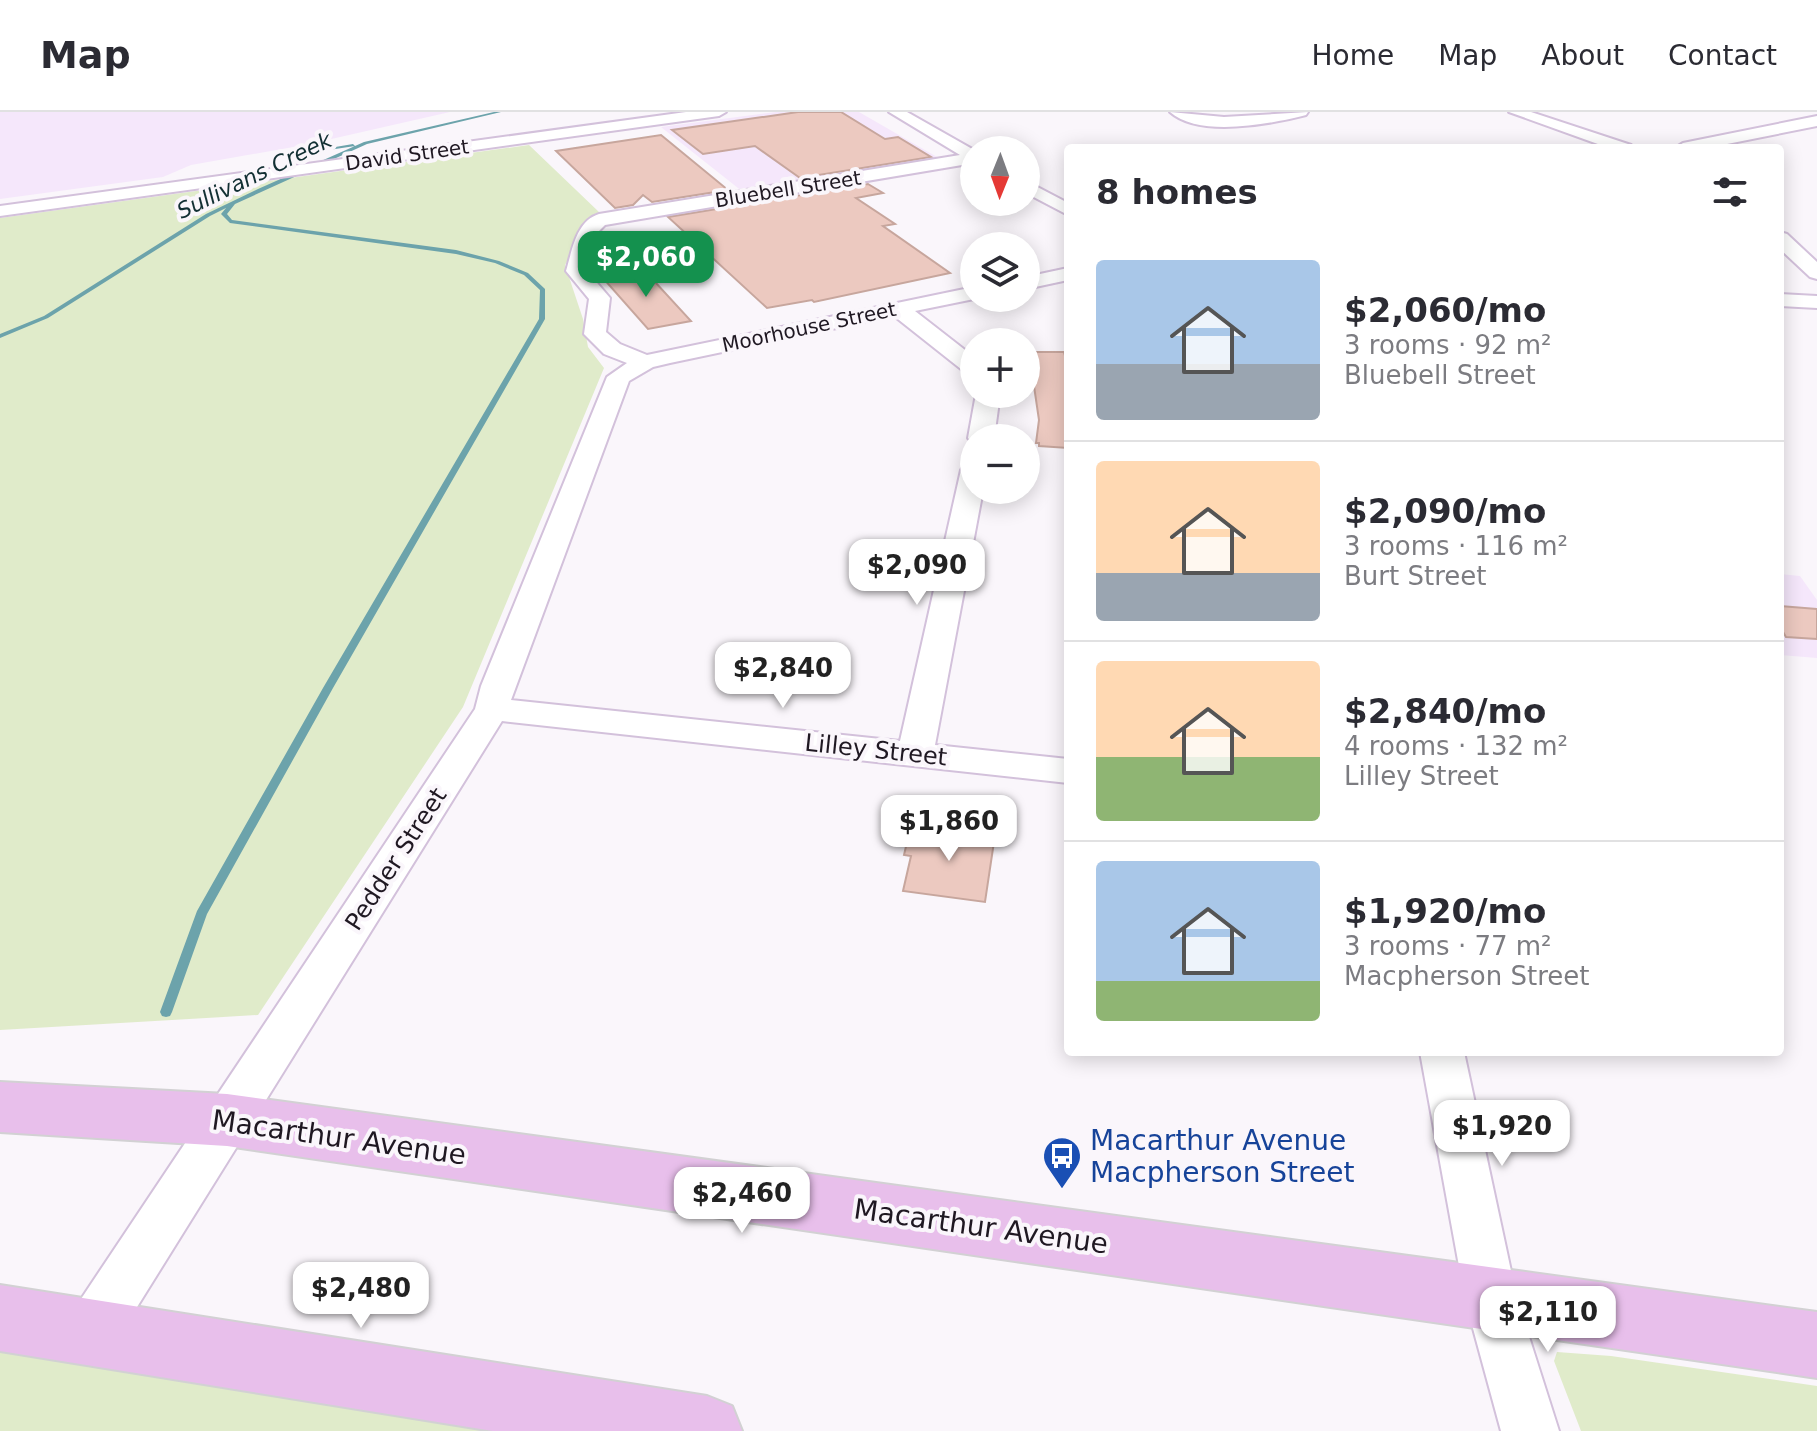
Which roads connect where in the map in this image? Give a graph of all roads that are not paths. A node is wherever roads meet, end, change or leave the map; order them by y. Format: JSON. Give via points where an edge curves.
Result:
{"nodes":[{"id":1,"x":719,"y":112,"type":"edge"},
{"id":2,"x":896,"y":112,"type":"edge"},
{"id":3,"x":1177,"y":112,"type":"edge"},
{"id":4,"x":1301,"y":112,"type":"edge"},
{"id":5,"x":1516,"y":112,"type":"edge"},
{"id":6,"x":1794,"y":112,"type":"edge"},
{"id":7,"x":1817,"y":119,"type":"edge"},
{"id":8,"x":1613,"y":144,"type":"edge"},
{"id":9,"x":1701,"y":144,"type":"edge"},
{"id":10,"x":960,"y":150,"type":"edge"},
{"id":11,"x":960,"y":160,"type":"edge"},
{"id":12,"x":1040,"y":194,"type":"edge"},
{"id":13,"x":1064,"y":208,"type":"edge"},
{"id":14,"x":0,"y":211,"type":"edge"},
{"id":15,"x":1784,"y":242,"type":"edge"},
{"id":16,"x":1817,"y":273,"type":"edge"},
{"id":17,"x":1064,"y":275,"type":"edge"},
{"id":18,"x":1040,"y":280,"type":"edge"},
{"id":19,"x":960,"y":296,"type":"edge"},
{"id":20,"x":1784,"y":300,"type":"edge"},
{"id":21,"x":1817,"y":302,"type":"edge"},
{"id":22,"x":899,"y":309,"type":"junction"},
{"id":23,"x":960,"y":357,"type":"edge"},
{"id":24,"x":645,"y":362,"type":"junction"},
{"id":25,"x":967,"y":504,"type":"edge"},
{"id":26,"x":492,"y":709,"type":"junction"},
{"id":27,"x":915,"y":754,"type":"junction"},
{"id":28,"x":1064,"y":771,"type":"edge"},
{"id":29,"x":1443,"y":1056,"type":"edge"},
{"id":30,"x":0,"y":1107,"type":"edge"},
{"id":31,"x":227,"y":1120,"type":"junction"},
{"id":32,"x":1491,"y":1299,"type":"junction"},
{"id":33,"x":0,"y":1318,"type":"edge"},
{"id":34,"x":90,"y":1333,"type":"junction"},
{"id":35,"x":1817,"y":1345,"type":"edge"},
{"id":36,"x":707,"y":1431,"type":"edge"},
{"id":37,"x":1530,"y":1431,"type":"edge"}],
"edges":[{"from":1,"to":14,"type":"street","name":"David Street"},
{"from":2,"to":10,"type":"street"},
{"from":3,"to":4,"type":"street","via":[[1226,124]]},
{"from":5,"to":8,"type":"street"},
{"from":6,"to":7,"type":"street"},
{"from":7,"to":9,"type":"street"},
{"from":11,"to":24,"type":"street","name":"Bluebell Street","via":[[599,220],[588,231],[576,271],[600,298],[595,334],[612,349]]},
{"from":12,"to":13,"type":"street"},
{"from":15,"to":16,"type":"street"},
{"from":17,"to":18,"type":"street"},
{"from":19,"to":22,"type":"street","name":"Moorhouse Street"},
{"from":20,"to":21,"type":"street"},
{"from":22,"to":23,"type":"street"},
{"from":22,"to":24,"type":"street","name":"Moorhouse Street"},
{"from":24,"to":26,"type":"street","name":"Pedder Street","via":[[619,377]]},
{"from":25,"to":27,"type":"street"},
{"from":26,"to":27,"type":"street","name":"Lilley Street"},
{"from":26,"to":31,"type":"street","name":"Pedder Street"},
{"from":27,"to":28,"type":"street","name":"Lilley Street"},
{"from":29,"to":32,"type":"street"},
{"from":30,"to":31,"type":"main road","name":"Macarthur Avenue"},
{"from":31,"to":32,"type":"main road","name":"Macarthur Avenue"},
{"from":31,"to":34,"type":"street","name":"Pedder Street"},
{"from":32,"to":35,"type":"main road","name":"Macarthur Avenue"},
{"from":32,"to":37,"type":"street"},
{"from":33,"to":34,"type":"main road"},
{"from":34,"to":36,"type":"main road"}]}
